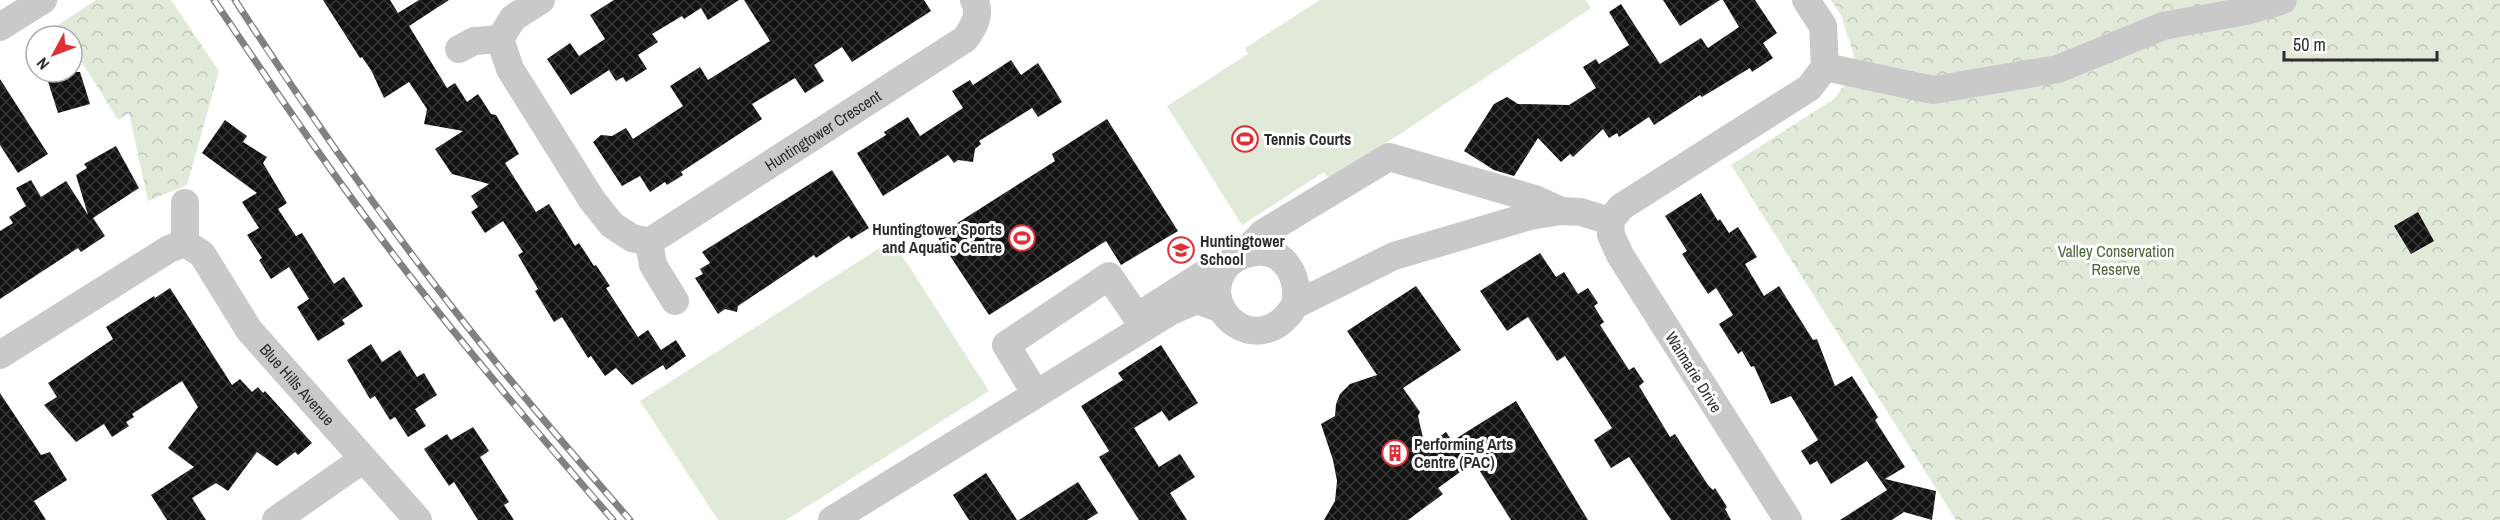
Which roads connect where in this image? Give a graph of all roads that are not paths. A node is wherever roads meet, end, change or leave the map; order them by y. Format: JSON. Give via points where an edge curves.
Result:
{"nodes":[{"id":1,"x":43,"y":0,"type":"edge"},
{"id":2,"x":541,"y":0,"type":"edge"},
{"id":3,"x":1806,"y":0,"type":"edge"},
{"id":4,"x":2283,"y":0,"type":"edge"},
{"id":5,"x":976,"y":3,"type":"edge"},
{"id":6,"x":4,"y":16,"type":"edge"},
{"id":7,"x":500,"y":39,"type":"junction"},
{"id":8,"x":459,"y":49,"type":"dead end"},
{"id":9,"x":1825,"y":67,"type":"junction"},
{"id":10,"x":185,"y":203,"type":"dead end"},
{"id":11,"x":1561,"y":211,"type":"junction"},
{"id":12,"x":1610,"y":220,"type":"junction"},
{"id":13,"x":649,"y":242,"type":"junction"},
{"id":14,"x":185,"y":243,"type":"junction"},
{"id":15,"x":1236,"y":259,"type":"junction"},
{"id":16,"x":675,"y":301,"type":"dead end"},
{"id":17,"x":1295,"y":305,"type":"junction"},
{"id":18,"x":1222,"y":309,"type":"junction"},
{"id":19,"x":0,"y":355,"type":"edge"},
{"id":20,"x":1036,"y":394,"type":"junction"},
{"id":21,"x":362,"y":460,"type":"junction"},
{"id":22,"x":276,"y":520,"type":"edge"},
{"id":23,"x":418,"y":520,"type":"edge"},
{"id":24,"x":832,"y":520,"type":"edge"},
{"id":25,"x":1788,"y":520,"type":"edge"}],
"edges":[{"from":1,"to":6,"type":"street"},
{"from":2,"to":7,"type":"street","via":[[513,18]]},
{"from":3,"to":9,"type":"street","via":[[1823,26]]},
{"from":4,"to":9,"type":"street","via":[[2163,26],[2058,69],[1933,90]]},
{"from":5,"to":13,"type":"street","name":"Huntingtower Crescent","via":[[975,24],[965,39]]},
{"from":7,"to":8,"type":"street","via":[[474,41]]},
{"from":7,"to":13,"type":"street","via":[[510,69],[592,200],[612,225],[632,238]]},
{"from":9,"to":12,"type":"street","via":[[1809,88],[1621,207]]},
{"from":10,"to":14,"type":"street"},
{"from":11,"to":12,"type":"street"},
{"from":11,"to":15,"type":"street","via":[[1534,199],[1389,157],[1263,233]]},
{"from":11,"to":17,"type":"street","via":[[1530,216],[1394,256]]},
{"from":12,"to":25,"type":"street","name":"Waimarie Drive","via":[[1611,235],[1620,255]]},
{"from":13,"to":16,"type":"street","via":[[653,265]]},
{"from":14,"to":19,"type":"street","via":[[169,249]]},
{"from":14,"to":21,"type":"street","name":"Blue Hills Avenue","via":[[202,254],[249,330]]},
{"from":15,"to":17,"type":"street","via":[[1259,251],[1274,254],[1286,263],[1298,290]]},
{"from":15,"to":18,"type":"street","via":[[1222,272],[1218,291]]},
{"from":15,"to":20,"type":"street","via":[[1207,272],[1137,317],[1109,276],[1006,345]]},
{"from":17,"to":18,"type":"street","via":[[1288,318],[1264,331],[1240,327]]},
{"from":18,"to":20,"type":"street","via":[[1197,300],[1171,310]]},
{"from":20,"to":24,"type":"street"},
{"from":21,"to":22,"type":"street"},
{"from":21,"to":23,"type":"street","name":"Blue Hills Avenue"}]}
